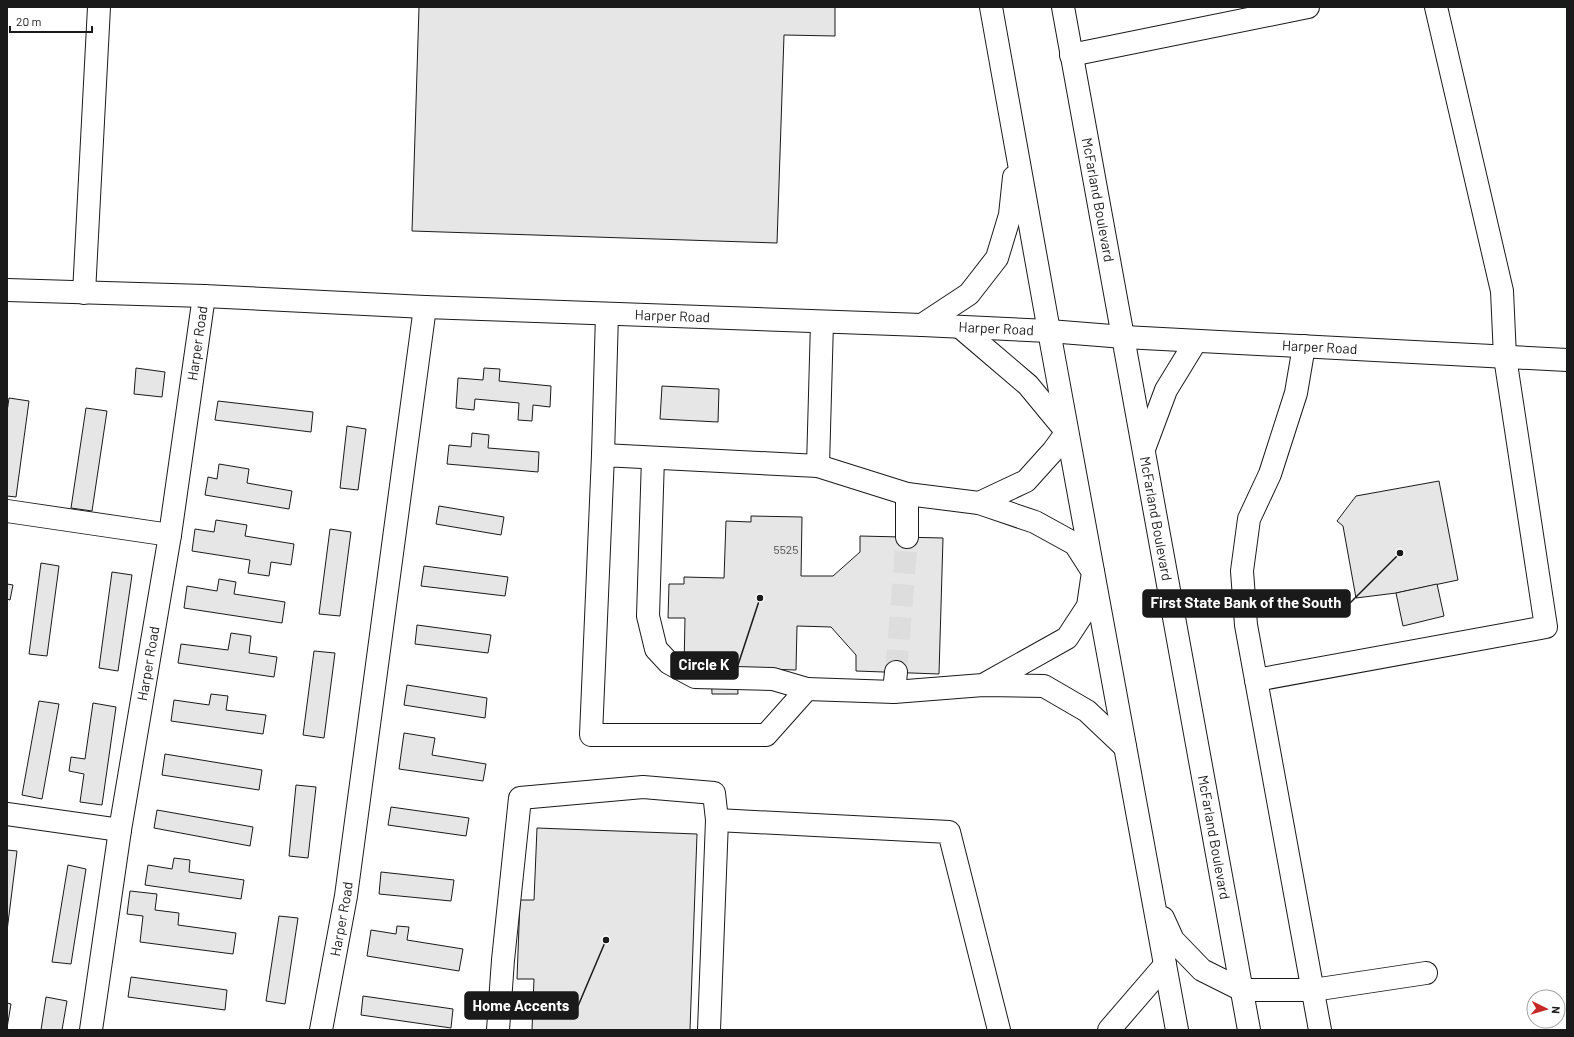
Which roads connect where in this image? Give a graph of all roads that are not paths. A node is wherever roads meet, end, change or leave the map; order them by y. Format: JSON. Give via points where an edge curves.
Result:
{"nodes":[{"id":1,"x":99,"y":7,"type":"edge"},
{"id":2,"x":991,"y":7,"type":"edge"},
{"id":3,"x":1063,"y":7,"type":"edge"},
{"id":4,"x":1308,"y":7,"type":"edge"},
{"id":5,"x":1436,"y":7,"type":"edge"},
{"id":6,"x":1071,"y":55,"type":"junction"},
{"id":7,"x":1016,"y":148,"type":"junction"},
{"id":8,"x":7,"y":290,"type":"edge"},
{"id":9,"x":84,"y":293,"type":"junction"},
{"id":10,"x":204,"y":296,"type":"junction"},
{"id":11,"x":425,"y":307,"type":"junction"},
{"id":12,"x":607,"y":314,"type":"junction"},
{"id":13,"x":822,"y":322,"type":"junction"},
{"id":14,"x":922,"y":325,"type":"junction"},
{"id":15,"x":960,"y":327,"type":"junction"},
{"id":16,"x":1048,"y":331,"type":"junction"},
{"id":17,"x":1124,"y":337,"type":"junction"},
{"id":18,"x":1196,"y":341,"type":"junction"},
{"id":19,"x":1304,"y":346,"type":"junction"},
{"id":20,"x":1505,"y":357,"type":"junction"},
{"id":21,"x":1567,"y":360,"type":"edge"},
{"id":22,"x":1067,"y":432,"type":"junction"},
{"id":23,"x":1144,"y":449,"type":"junction"},
{"id":24,"x":603,"y":455,"type":"junction"},
{"id":25,"x":653,"y":458,"type":"junction"},
{"id":26,"x":818,"y":466,"type":"junction"},
{"id":27,"x":907,"y":494,"type":"junction"},
{"id":28,"x":979,"y":503,"type":"junction"},
{"id":29,"x":7,"y":511,"type":"edge"},
{"id":30,"x":170,"y":535,"type":"junction"},
{"id":31,"x":907,"y":537,"type":"tunnel mouth"},
{"id":32,"x":1093,"y":572,"type":"junction"},
{"id":33,"x":1256,"y":680,"type":"junction"},
{"id":34,"x":982,"y":685,"type":"junction"},
{"id":35,"x":807,"y":689,"type":"junction"},
{"id":36,"x":1125,"y":747,"type":"junction"},
{"id":37,"x":7,"y":814,"type":"edge"},
{"id":38,"x":717,"y":820,"type":"junction"},
{"id":39,"x":120,"y":830,"type":"junction"},
{"id":40,"x":1152,"y":893,"type":"junction"},
{"id":41,"x":1165,"y":964,"type":"junction"},
{"id":42,"x":1426,"y":973,"type":"dead end"},
{"id":43,"x":1242,"y":990,"type":"junction"},
{"id":44,"x":1313,"y":990,"type":"junction"},
{"id":45,"x":91,"y":1030,"type":"edge"},
{"id":46,"x":321,"y":1030,"type":"edge"},
{"id":47,"x":498,"y":1030,"type":"edge"},
{"id":48,"x":709,"y":1030,"type":"edge"},
{"id":49,"x":999,"y":1030,"type":"edge"},
{"id":50,"x":1109,"y":1030,"type":"edge"},
{"id":51,"x":1177,"y":1030,"type":"edge"},
{"id":52,"x":1249,"y":1030,"type":"edge"},
{"id":53,"x":1320,"y":1030,"type":"edge"}],
"edges":[{"from":1,"to":9,"type":"main road"},
{"from":2,"to":7,"type":"main road"},
{"from":3,"to":6,"type":"main road","name":"McFarland Boulevard"},
{"from":4,"to":6,"type":"main road"},
{"from":5,"to":20,"type":"main road","via":[[1501,285]]},
{"from":6,"to":17,"type":"main road","name":"McFarland Boulevard"},
{"from":7,"to":14,"type":"main road","via":[[1010,215],[997,258],[968,294]]},
{"from":7,"to":16,"type":"main road"},
{"from":8,"to":9,"type":"main road","name":"Harper Road"},
{"from":9,"to":10,"type":"main road","name":"Harper Road"},
{"from":10,"to":11,"type":"main road","name":"Harper Road"},
{"from":10,"to":30,"type":"main road","name":"Harper Road"},
{"from":11,"to":12,"type":"main road","name":"Harper Road"},
{"from":11,"to":46,"type":"main road","name":"Harper Road","via":[[346,896]]},
{"from":12,"to":13,"type":"main road","name":"Harper Road"},
{"from":12,"to":24,"type":"main road"},
{"from":13,"to":14,"type":"main road","name":"Harper Road"},
{"from":13,"to":26,"type":"main road"},
{"from":14,"to":15,"type":"main road","name":"Harper Road"},
{"from":15,"to":16,"type":"main road","name":"Harper Road"},
{"from":15,"to":22,"type":"main road","via":[[1028,385]]},
{"from":16,"to":17,"type":"main road","name":"Harper Road"},
{"from":16,"to":22,"type":"main road"},
{"from":17,"to":18,"type":"main road","name":"Harper Road"},
{"from":17,"to":23,"type":"main road","name":"McFarland Boulevard"},
{"from":18,"to":19,"type":"main road","name":"Harper Road"},
{"from":18,"to":23,"type":"main road","via":[[1166,390]]},
{"from":19,"to":20,"type":"main road","name":"Harper Road"},
{"from":19,"to":33,"type":"main road","via":[[1296,393],[1270,474],[1249,519],[1242,571],[1246,625]]},
{"from":20,"to":21,"type":"main road","name":"Harper Road"},
{"from":20,"to":33,"type":"main road","via":[[1546,627]]},
{"from":22,"to":28,"type":"main road","via":[[1026,480]]},
{"from":22,"to":32,"type":"main road"},
{"from":23,"to":43,"type":"main road","name":"McFarland Boulevard"},
{"from":24,"to":25,"type":"main road"},
{"from":24,"to":35,"type":"main road","via":[[591,735],[766,735]]},
{"from":25,"to":26,"type":"main road"},
{"from":25,"to":35,"type":"main road","via":[[648,616],[656,649],[669,663],[695,677],[773,679]]},
{"from":26,"to":27,"type":"main road"},
{"from":27,"to":28,"type":"main road"},
{"from":27,"to":31,"type":"main road"},
{"from":28,"to":32,"type":"main road","via":[[1035,522],[1075,544]]},
{"from":29,"to":30,"type":"main road"},
{"from":30,"to":39,"type":"main road","name":"Harper Road"},
{"from":32,"to":34,"type":"main road","via":[[1088,606],[1067,638]]},
{"from":32,"to":36,"type":"main road"},
{"from":33,"to":44,"type":"main road"},
{"from":34,"to":35,"type":"main road","via":[[895,682]]},
{"from":34,"to":36,"type":"main road","via":[[1044,686],[1087,711]]},
{"from":36,"to":40,"type":"main road"},
{"from":37,"to":39,"type":"main road"},
{"from":38,"to":47,"type":"main road","via":[[714,793],[643,787],[520,798]]},
{"from":38,"to":48,"type":"main road"},
{"from":38,"to":49,"type":"main road","via":[[949,832]]},
{"from":39,"to":45,"type":"main road","name":"Harper Road"},
{"from":40,"to":41,"type":"main road"},
{"from":40,"to":43,"type":"main road","via":[[1173,940],[1202,970]]},
{"from":41,"to":50,"type":"main road"},
{"from":41,"to":51,"type":"main road"},
{"from":42,"to":44,"type":"main road"},
{"from":43,"to":44,"type":"main road"},
{"from":43,"to":52,"type":"main road","name":"McFarland Boulevard"},
{"from":44,"to":53,"type":"main road"}]}
